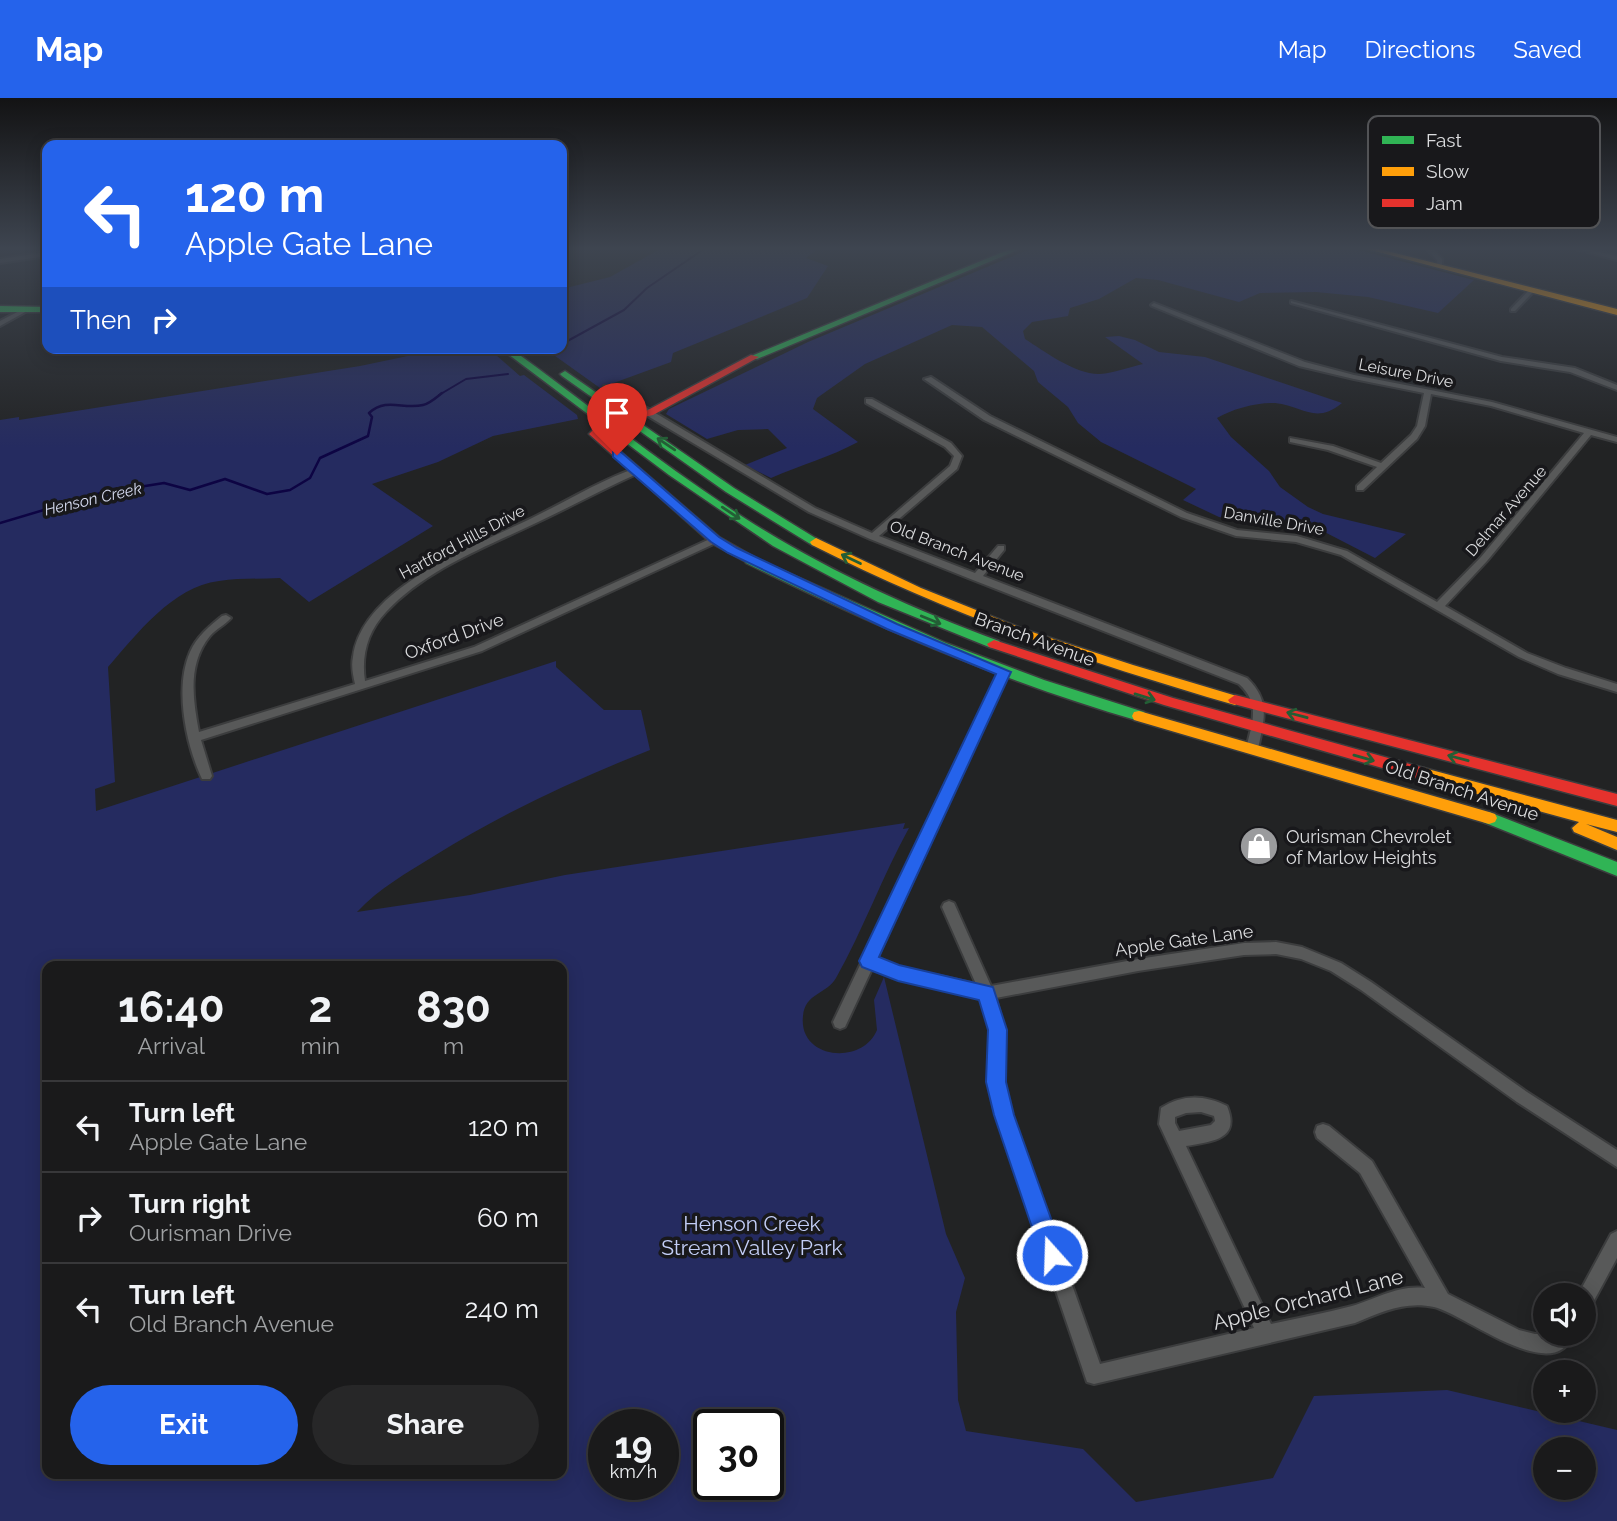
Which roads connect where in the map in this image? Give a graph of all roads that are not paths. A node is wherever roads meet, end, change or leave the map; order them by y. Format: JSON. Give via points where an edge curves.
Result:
{"nodes":[{"id":1,"x":15,"y":315,"type":"edge"},
{"id":2,"x":855,"y":315,"type":"edge"},
{"id":3,"x":1180,"y":315,"type":"edge"},
{"id":4,"x":1342,"y":315,"type":"edge"},
{"id":5,"x":0,"y":324,"type":"edge"},
{"id":6,"x":512,"y":354,"type":"edge"},
{"id":7,"x":537,"y":354,"type":"edge"},
{"id":8,"x":928,"y":379,"type":"dead end"},
{"id":9,"x":607,"y":388,"type":"dead end"},
{"id":10,"x":1617,"y":388,"type":"edge"},
{"id":11,"x":1428,"y":392,"type":"junction"},
{"id":12,"x":869,"y":401,"type":"dead end"},
{"id":13,"x":649,"y":413,"type":"junction"},
{"id":14,"x":629,"y":418,"type":"junction"},
{"id":15,"x":606,"y":424,"type":"junction"},
{"id":16,"x":1589,"y":432,"type":"junction"},
{"id":17,"x":1293,"y":440,"type":"dead end"},
{"id":18,"x":1617,"y":440,"type":"edge"},
{"id":19,"x":1384,"y":467,"type":"junction"},
{"id":20,"x":636,"y":471,"type":"junction"},
{"id":21,"x":1360,"y":488,"type":"dead end"},
{"id":22,"x":873,"y":537,"type":"junction"},
{"id":23,"x":715,"y":540,"type":"junction"},
{"id":24,"x":1001,"y":548,"type":"dead end"},
{"id":25,"x":976,"y":578,"type":"junction"},
{"id":26,"x":1440,"y":605,"type":"junction"},
{"id":27,"x":226,"y":618,"type":"dead end"},
{"id":28,"x":1004,"y":672,"type":"junction"},
{"id":29,"x":361,"y":687,"type":"junction"},
{"id":30,"x":1617,"y":688,"type":"edge"},
{"id":31,"x":1261,"y":705,"type":"junction"},
{"id":32,"x":1256,"y":727,"type":"junction"},
{"id":33,"x":194,"y":738,"type":"junction"},
{"id":34,"x":1252,"y":749,"type":"junction"},
{"id":35,"x":206,"y":776,"type":"dead end"},
{"id":36,"x":1441,"y":780,"type":"junction"},
{"id":37,"x":1617,"y":798,"type":"edge"},
{"id":38,"x":1617,"y":826,"type":"edge"},
{"id":39,"x":1617,"y":844,"type":"edge"},
{"id":40,"x":1617,"y":869,"type":"edge"},
{"id":41,"x":949,"y":907,"type":"dead end"},
{"id":42,"x":868,"y":961,"type":"junction"},
{"id":43,"x":987,"y":993,"type":"junction"},
{"id":44,"x":840,"y":1022,"type":"dead end"},
{"id":45,"x":1322,"y":1132,"type":"dead end"},
{"id":46,"x":1175,"y":1140,"type":"dead end"},
{"id":47,"x":1617,"y":1159,"type":"edge"},
{"id":48,"x":1617,"y":1240,"type":"edge"},
{"id":49,"x":1594,"y":1283,"type":"edge"},
{"id":50,"x":1441,"y":1299,"type":"junction"},
{"id":51,"x":1266,"y":1333,"type":"junction"},
{"id":52,"x":1533,"y":1342,"type":"edge"}],
"edges":[{"from":1,"to":5,"type":"street"},
{"from":2,"to":13,"type":"main road","via":[[751,358]]},
{"from":3,"to":11,"type":"street","name":"Leisure Drive","via":[[1302,364]]},
{"from":4,"to":10,"type":"street","via":[[1510,361],[1572,370]]},
{"from":6,"to":15,"type":"main road","name":"Branch Avenue"},
{"from":7,"to":14,"type":"main road","name":"Branch Avenue"},
{"from":8,"to":26,"type":"street","name":"Danville Drive","via":[[987,418],[1184,515],[1236,533],[1297,539],[1345,553]]},
{"from":9,"to":13,"type":"street","name":"Old Branch Avenue"},
{"from":11,"to":16,"type":"street","name":"Leisure Drive","via":[[1492,404]]},
{"from":11,"to":19,"type":"street","via":[[1414,437]]},
{"from":12,"to":22,"type":"street","via":[[948,445],[958,456],[954,467]]},
{"from":13,"to":14,"type":"main road"},
{"from":13,"to":22,"type":"street","name":"Old Branch Avenue","via":[[812,510]]},
{"from":14,"to":15,"type":"main road"},
{"from":31,"to":14,"type":"main road","name":"Branch Avenue","one_way":true,"via":[[1076,652],[872,570],[753,504]]},
{"from":15,"to":20,"type":"main road","name":"Old Branch Avenue","via":[[594,434],[597,440]]},
{"from":15,"to":32,"type":"main road","name":"Branch Avenue","one_way":true,"via":[[775,542],[905,610],[1087,678]]},
{"from":16,"to":18,"type":"street","name":"Leisure Drive"},
{"from":16,"to":26,"type":"street","name":"Delmar Avenue"},
{"from":17,"to":19,"type":"street"},
{"from":19,"to":21,"type":"street"},
{"from":20,"to":23,"type":"main road","name":"Old Branch Avenue"},
{"from":20,"to":29,"type":"street","name":"Hartford Hills Drive","via":[[455,559],[404,589],[383,610],[360,646]]},
{"from":22,"to":25,"type":"street","name":"Old Branch Avenue"},
{"from":23,"to":28,"type":"main road","name":"Old Branch Avenue","via":[[815,592]]},
{"from":23,"to":29,"type":"street","name":"Oxford Drive","via":[[503,639]]},
{"from":24,"to":25,"type":"street"},
{"from":25,"to":31,"type":"street","name":"Old Branch Avenue","via":[[1243,681]]},
{"from":26,"to":30,"type":"street","name":"Danville Drive","via":[[1524,655]]},
{"from":27,"to":33,"type":"street","via":[[202,636],[191,661],[187,678]]},
{"from":28,"to":34,"type":"main road","name":"Old Branch Avenue"},
{"from":28,"to":42,"type":"street"},
{"from":29,"to":33,"type":"street","name":"Oxford Drive"},
{"from":31,"to":32,"type":"street"},
{"from":37,"to":31,"type":"main road","name":"Branch Avenue","one_way":true},
{"from":32,"to":34,"type":"street"},
{"from":32,"to":36,"type":"main road","name":"Branch Avenue","one_way":true},
{"from":33,"to":35,"type":"street"},
{"from":34,"to":40,"type":"main road","name":"Old Branch Avenue","via":[[1466,808],[1569,845]]},
{"from":36,"to":38,"type":"main road","name":"Branch Avenue"},
{"from":36,"to":39,"type":"main road"},
{"from":41,"to":43,"type":"street"},
{"from":42,"to":43,"type":"street","name":"Apple Gate Lane","via":[[898,973]]},
{"from":42,"to":44,"type":"street"},
{"from":43,"to":47,"type":"street","name":"Apple Gate Lane","via":[[1244,949],[1302,953],[1366,986]]},
{"from":43,"to":51,"type":"street","name":"Apple Orchard Lane","via":[[997,1030],[996,1082],[1004,1115],[1094,1375]]},
{"from":45,"to":50,"type":"street","via":[[1366,1167]]},
{"from":46,"to":51,"type":"street"},
{"from":48,"to":49,"type":"street"},
{"from":50,"to":51,"type":"street","name":"Apple Orchard Lane","via":[[1392,1298],[1354,1314]]},
{"from":50,"to":52,"type":"street","name":"Apple Orchard Lane","via":[[1508,1335]]}]}
